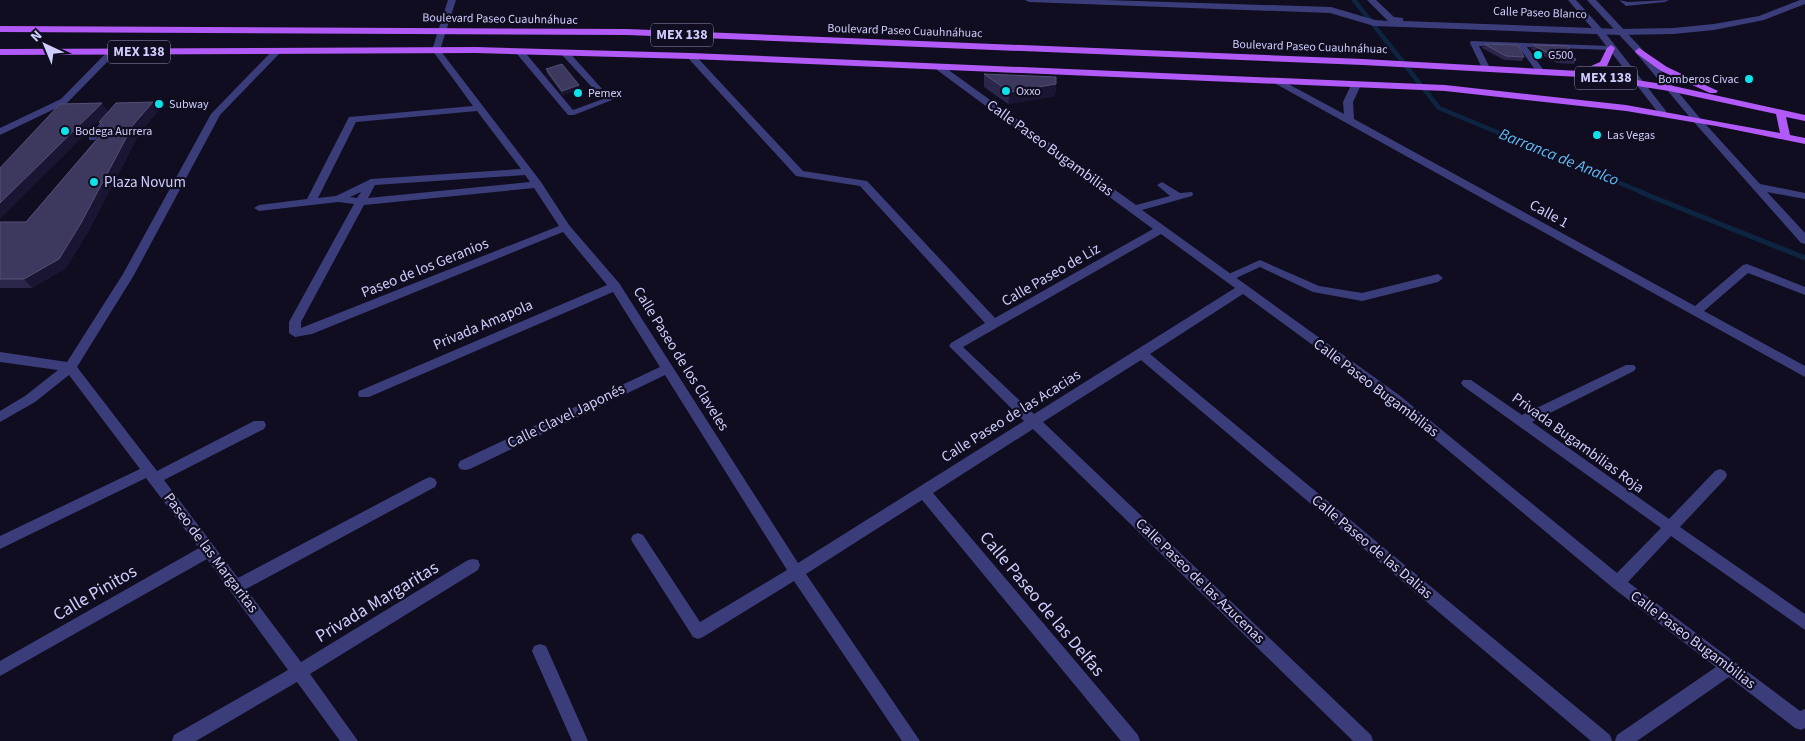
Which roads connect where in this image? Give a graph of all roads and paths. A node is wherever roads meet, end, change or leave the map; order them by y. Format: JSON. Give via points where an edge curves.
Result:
{"nodes":[{"id":1,"x":452,"y":0,"type":"edge"},
{"id":2,"x":1029,"y":0,"type":"edge"},
{"id":3,"x":1371,"y":0,"type":"edge"},
{"id":4,"x":1572,"y":0,"type":"edge"},
{"id":5,"x":1591,"y":0,"type":"edge"},
{"id":6,"x":1622,"y":0,"type":"edge"},
{"id":7,"x":1665,"y":0,"type":"edge"},
{"id":8,"x":1805,"y":1,"type":"edge"},
{"id":9,"x":0,"y":29,"type":"edge"},
{"id":10,"x":441,"y":30,"type":"junction"},
{"id":11,"x":1598,"y":30,"type":"junction"},
{"id":12,"x":526,"y":31,"type":"junction"},
{"id":13,"x":1620,"y":32,"type":"junction"},
{"id":14,"x":1522,"y":46,"type":"junction"},
{"id":15,"x":1611,"y":48,"type":"junction"},
{"id":16,"x":436,"y":50,"type":"junction"},
{"id":17,"x":476,"y":50,"type":"junction"},
{"id":18,"x":277,"y":51,"type":"junction"},
{"id":19,"x":1639,"y":51,"type":"junction"},
{"id":20,"x":0,"y":52,"type":"edge"},
{"id":21,"x":112,"y":52,"type":"junction"},
{"id":22,"x":520,"y":52,"type":"junction"},
{"id":23,"x":565,"y":53,"type":"junction"},
{"id":24,"x":691,"y":56,"type":"junction"},
{"id":25,"x":940,"y":68,"type":"junction"},
{"id":26,"x":1486,"y":68,"type":"junction"},
{"id":27,"x":1541,"y":72,"type":"junction"},
{"id":28,"x":1580,"y":74,"type":"junction"},
{"id":29,"x":1279,"y":82,"type":"junction"},
{"id":30,"x":1638,"y":83,"type":"junction"},
{"id":31,"x":1356,"y":85,"type":"junction"},
{"id":32,"x":1669,"y":88,"type":"junction"},
{"id":33,"x":118,"y":108,"type":"edge"},
{"id":34,"x":481,"y":108,"type":"junction"},
{"id":35,"x":1780,"y":112,"type":"junction"},
{"id":36,"x":1663,"y":114,"type":"junction"},
{"id":37,"x":1805,"y":118,"type":"edge"},
{"id":38,"x":1696,"y":119,"type":"junction"},
{"id":39,"x":1350,"y":121,"type":"junction"},
{"id":40,"x":0,"y":132,"type":"edge"},
{"id":41,"x":1786,"y":136,"type":"junction"},
{"id":42,"x":92,"y":138,"type":"dead end"},
{"id":43,"x":1805,"y":141,"type":"edge"},
{"id":44,"x":527,"y":172,"type":"junction"},
{"id":45,"x":371,"y":182,"type":"junction"},
{"id":46,"x":537,"y":184,"type":"junction"},
{"id":47,"x":1162,"y":185,"type":"dead end"},
{"id":48,"x":1756,"y":186,"type":"junction"},
{"id":49,"x":1805,"y":196,"type":"edge"},
{"id":50,"x":338,"y":199,"type":"junction"},
{"id":51,"x":360,"y":202,"type":"junction"},
{"id":52,"x":310,"y":203,"type":"junction"},
{"id":53,"x":259,"y":208,"type":"dead end"},
{"id":54,"x":1133,"y":209,"type":"junction"},
{"id":55,"x":565,"y":227,"type":"junction"},
{"id":56,"x":1161,"y":229,"type":"junction"},
{"id":57,"x":1805,"y":240,"type":"edge"},
{"id":58,"x":1228,"y":278,"type":"junction"},
{"id":59,"x":1438,"y":278,"type":"dead end"},
{"id":60,"x":616,"y":286,"type":"junction"},
{"id":61,"x":1243,"y":289,"type":"junction"},
{"id":62,"x":1805,"y":291,"type":"edge"},
{"id":63,"x":1696,"y":312,"type":"junction"},
{"id":64,"x":994,"y":324,"type":"junction"},
{"id":65,"x":955,"y":346,"type":"joint"},
{"id":66,"x":1141,"y":353,"type":"junction"},
{"id":67,"x":0,"y":357,"type":"edge"},
{"id":68,"x":70,"y":367,"type":"junction"},
{"id":69,"x":668,"y":368,"type":"junction"},
{"id":70,"x":1630,"y":368,"type":"dead end"},
{"id":71,"x":1805,"y":372,"type":"edge"},
{"id":72,"x":1467,"y":383,"type":"dead end"},
{"id":73,"x":364,"y":394,"type":"dead end"},
{"id":74,"x":0,"y":417,"type":"edge"},
{"id":75,"x":1034,"y":421,"type":"junction"},
{"id":76,"x":1521,"y":422,"type":"junction"},
{"id":77,"x":259,"y":424,"type":"dead end"},
{"id":78,"x":465,"y":465,"type":"dead end"},
{"id":79,"x":151,"y":475,"type":"junction"},
{"id":80,"x":1720,"y":475,"type":"dead end"},
{"id":81,"x":430,"y":484,"type":"dead end"},
{"id":82,"x":923,"y":491,"type":"junction"},
{"id":83,"x":1670,"y":528,"type":"junction"},
{"id":84,"x":638,"y":539,"type":"dead end"},
{"id":85,"x":0,"y":543,"type":"edge"},
{"id":86,"x":209,"y":550,"type":"junction"},
{"id":87,"x":473,"y":565,"type":"dead end"},
{"id":88,"x":796,"y":572,"type":"junction"},
{"id":89,"x":1618,"y":583,"type":"junction"},
{"id":90,"x":237,"y":586,"type":"junction"},
{"id":91,"x":1805,"y":623,"type":"edge"},
{"id":92,"x":540,"y":651,"type":"dead end"},
{"id":93,"x":1729,"y":666,"type":"junction"},
{"id":94,"x":0,"y":669,"type":"edge"},
{"id":95,"x":300,"y":671,"type":"junction"},
{"id":96,"x":1803,"y":720,"type":"edge"},
{"id":97,"x":180,"y":741,"type":"edge"},
{"id":98,"x":350,"y":741,"type":"edge"},
{"id":99,"x":580,"y":741,"type":"edge"},
{"id":100,"x":912,"y":741,"type":"edge"},
{"id":101,"x":1132,"y":741,"type":"edge"},
{"id":102,"x":1365,"y":741,"type":"edge"},
{"id":103,"x":1604,"y":741,"type":"edge"},
{"id":104,"x":1623,"y":741,"type":"edge"}],
"edges":[{"from":1,"to":10,"type":"street"},
{"from":2,"to":11,"type":"street","via":[[1331,10],[1374,23]]},
{"from":3,"to":11,"type":"street","name":"Calle Paseo Blanco","via":[[1392,20]]},
{"from":4,"to":11,"type":"street"},
{"from":5,"to":13,"type":"street"},
{"from":6,"to":7,"type":"lane","via":[[1626,4]]},
{"from":8,"to":13,"type":"street","via":[[1761,18],[1714,27]]},
{"from":9,"to":10,"type":"main road","name":"Boulevard Paseo Cuauhnáhuac","number":"MEX 138"},
{"from":10,"to":12,"type":"main road","name":"Boulevard Paseo Cuauhnáhuac","number":"MEX 138"},
{"from":10,"to":16,"type":"street"},
{"from":11,"to":13,"type":"street"},
{"from":11,"to":15,"type":"street"},
{"from":12,"to":17,"type":"main road","via":[[485,40]]},
{"from":12,"to":26,"type":"main road","name":"Boulevard Paseo Cuauhnáhuac","number":"MEX 138","via":[[627,32]]},
{"from":13,"to":19,"type":"street"},
{"from":14,"to":15,"type":"lane"},
{"from":14,"to":26,"type":"lane","via":[[1474,43]]},
{"from":14,"to":27,"type":"lane"},
{"from":15,"to":28,"type":"main road","via":[[1604,64]]},
{"from":15,"to":30,"type":"street"},
{"from":16,"to":17,"type":"main road","number":"MEX 138"},
{"from":16,"to":18,"type":"main road","number":"MEX 138"},
{"from":16,"to":34,"type":"street","name":"Calle Paseo de los Claveles"},
{"from":17,"to":22,"type":"main road","number":"MEX 138"},
{"from":18,"to":21,"type":"main road","number":"MEX 138"},
{"from":18,"to":68,"type":"street","via":[[216,114],[128,275]]},
{"from":19,"to":32,"type":"street"},
{"from":19,"to":35,"type":"main road","via":[[1664,69],[1696,85]]},
{"from":20,"to":21,"type":"main road","number":"MEX 138"},
{"from":21,"to":40,"type":"street","via":[[64,101]]},
{"from":22,"to":23,"type":"main road","number":"MEX 138"},
{"from":22,"to":23,"type":"lane","via":[[571,113],[608,100]]},
{"from":23,"to":24,"type":"main road","number":"MEX 138"},
{"from":24,"to":25,"type":"main road","number":"MEX 138"},
{"from":24,"to":64,"type":"street","via":[[800,174],[863,184]]},
{"from":25,"to":29,"type":"main road","number":"MEX 138"},
{"from":25,"to":54,"type":"street","name":"Calle Paseo Bugambilias"},
{"from":26,"to":27,"type":"main road","name":"Boulevard Paseo Cuauhnáhuac","number":"MEX 138"},
{"from":27,"to":28,"type":"main road","name":"Boulevard Paseo Cuauhnáhuac","number":"MEX 138"},
{"from":28,"to":30,"type":"main road","name":"Boulevard Paseo Cuauhnáhuac","number":"MEX 138"},
{"from":29,"to":31,"type":"main road","number":"MEX 138"},
{"from":29,"to":39,"type":"street","name":"Calle 1"},
{"from":30,"to":32,"type":"main road","name":"Boulevard Paseo Cuauhnáhuac","number":"MEX 138"},
{"from":30,"to":36,"type":"street"},
{"from":31,"to":36,"type":"main road","number":"MEX 138","via":[[1538,96]]},
{"from":31,"to":39,"type":"street","via":[[1348,102]]},
{"from":32,"to":35,"type":"main road","name":"Boulevard Paseo Cuauhnáhuac","number":"MEX 138"},
{"from":32,"to":38,"type":"street"},
{"from":33,"to":42,"type":"lane"},
{"from":34,"to":44,"type":"street","name":"Calle Paseo de los Claveles"},
{"from":34,"to":52,"type":"street","via":[[352,119]]},
{"from":35,"to":37,"type":"main road","name":"Boulevard Paseo Cuauhnáhuac","number":"MEX 138"},
{"from":35,"to":41,"type":"main road"},
{"from":36,"to":38,"type":"main road","number":"MEX 138"},
{"from":38,"to":41,"type":"main road","number":"MEX 138"},
{"from":38,"to":48,"type":"street"},
{"from":39,"to":63,"type":"street","name":"Calle 1"},
{"from":41,"to":43,"type":"main road","number":"MEX 138"},
{"from":44,"to":45,"type":"street"},
{"from":44,"to":46,"type":"street","name":"Calle Paseo de los Claveles"},
{"from":45,"to":50,"type":"street"},
{"from":45,"to":51,"type":"street"},
{"from":46,"to":51,"type":"street"},
{"from":46,"to":55,"type":"street","name":"Calle Paseo de los Claveles"},
{"from":47,"to":54,"type":"street","via":[[1183,195]]},
{"from":48,"to":49,"type":"street"},
{"from":48,"to":57,"type":"street"},
{"from":50,"to":51,"type":"street"},
{"from":50,"to":52,"type":"street"},
{"from":51,"to":55,"type":"street","name":"Paseo de los Geranios","via":[[295,322],[295,334]]},
{"from":52,"to":53,"type":"street"},
{"from":54,"to":56,"type":"street","name":"Calle Paseo Bugambilias"},
{"from":55,"to":60,"type":"street","name":"Calle Paseo de los Claveles"},
{"from":56,"to":58,"type":"street","name":"Calle Paseo Bugambilias"},
{"from":56,"to":64,"type":"street","name":"Calle Paseo de Liz"},
{"from":58,"to":59,"type":"lane","via":[[1260,263],[1317,289],[1362,298]]},
{"from":58,"to":61,"type":"street","name":"Calle Paseo Bugambilias"},
{"from":60,"to":69,"type":"street","name":"Calle Paseo de los Claveles"},
{"from":60,"to":73,"type":"street","name":"Privada Amapola"},
{"from":61,"to":66,"type":"street","name":"Calle Paseo de las Acacias"},
{"from":61,"to":89,"type":"street","name":"Calle Paseo Bugambilias","via":[[1394,398]]},
{"from":62,"to":63,"type":"street","via":[[1746,268]]},
{"from":63,"to":71,"type":"street","name":"Calle 1"},
{"from":64,"to":65,"type":"street","name":"Calle Paseo de Liz"},
{"from":65,"to":75,"type":"street","name":"Calle Paseo de las Azucenas"},
{"from":66,"to":75,"type":"street","name":"Calle Paseo de las Acacias"},
{"from":66,"to":103,"type":"street","name":"Calle Paseo de las Dalias"},
{"from":67,"to":68,"type":"street"},
{"from":68,"to":74,"type":"street","via":[[30,399]]},
{"from":68,"to":79,"type":"street","name":"Paseo de las Margaritas"},
{"from":69,"to":78,"type":"street","name":"Calle Clavel Japonés"},
{"from":69,"to":88,"type":"street","name":"Calle Paseo de los Claveles"},
{"from":70,"to":76,"type":"street"},
{"from":72,"to":76,"type":"street","name":"Privada Bugambilias Roja"},
{"from":75,"to":82,"type":"street","name":"Calle Paseo de las Acacias"},
{"from":75,"to":102,"type":"street","name":"Calle Paseo de las Azucenas"},
{"from":76,"to":83,"type":"street","name":"Privada Bugambilias Roja"},
{"from":77,"to":79,"type":"street"},
{"from":79,"to":85,"type":"street"},
{"from":79,"to":86,"type":"street","name":"Paseo de las Margaritas"},
{"from":80,"to":83,"type":"street"},
{"from":81,"to":90,"type":"street"},
{"from":82,"to":88,"type":"street","name":"Calle Paseo de las Acacias"},
{"from":82,"to":101,"type":"street","name":"Calle Paseo de las Delfas"},
{"from":83,"to":89,"type":"street"},
{"from":83,"to":91,"type":"street","name":"Privada Bugambilias Roja"},
{"from":84,"to":88,"type":"street","name":"Calle Paseo de las Acacias","via":[[698,632]]},
{"from":86,"to":90,"type":"street","name":"Paseo de las Margaritas"},
{"from":86,"to":94,"type":"street","name":"Calle Pinitos"},
{"from":87,"to":95,"type":"street","name":"Privada Margaritas"},
{"from":88,"to":100,"type":"street","name":"Calle Paseo de los Claveles"},
{"from":89,"to":93,"type":"street","name":"Calle Paseo Bugambilias"},
{"from":90,"to":95,"type":"street","name":"Paseo de las Margaritas"},
{"from":92,"to":99,"type":"street"},
{"from":93,"to":96,"type":"street","name":"Calle Paseo Bugambilias"},
{"from":93,"to":104,"type":"street"},
{"from":95,"to":97,"type":"street","name":"Privada Margaritas"},
{"from":95,"to":98,"type":"street","name":"Paseo de las Margaritas"}]}
